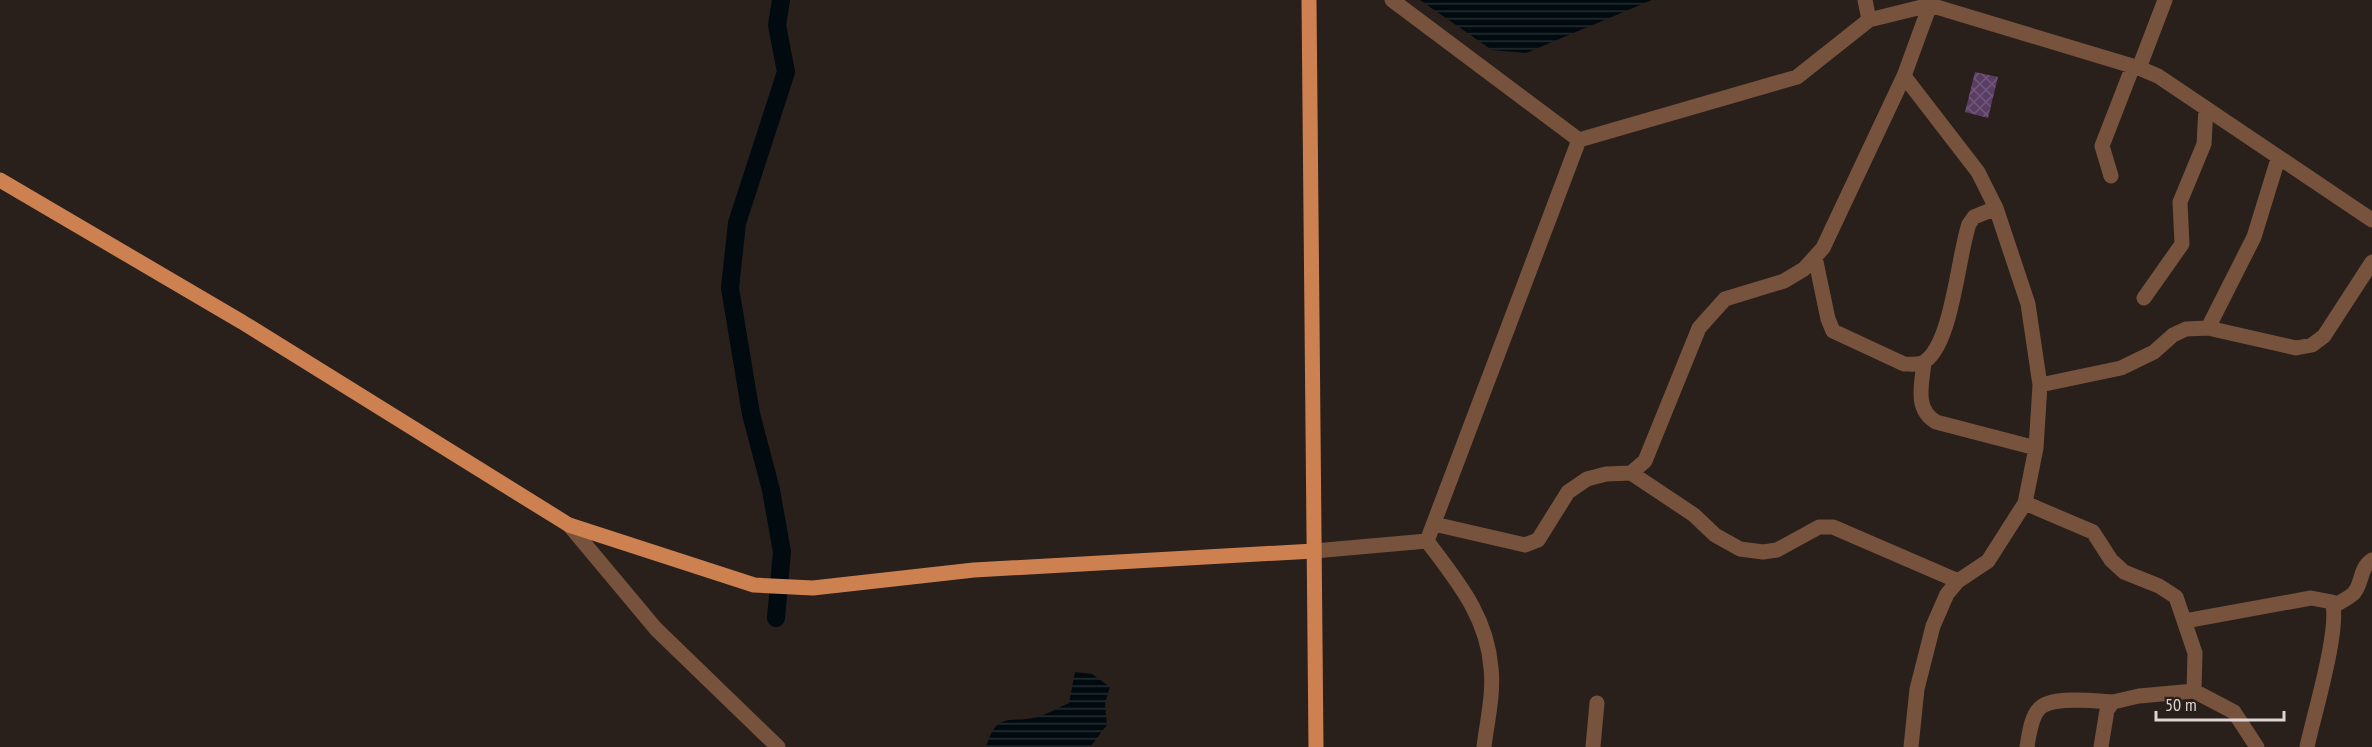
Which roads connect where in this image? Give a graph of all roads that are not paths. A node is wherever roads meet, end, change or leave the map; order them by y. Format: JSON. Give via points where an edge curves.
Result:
{"nodes":[{"id":1,"x":1309,"y":0,"type":"edge"},
{"id":2,"x":1392,"y":0,"type":"edge"},
{"id":3,"x":1865,"y":0,"type":"edge"},
{"id":4,"x":2165,"y":0,"type":"edge"},
{"id":5,"x":1931,"y":3,"type":"edge"},
{"id":6,"x":1869,"y":20,"type":"junction"},
{"id":7,"x":2136,"y":67,"type":"junction"},
{"id":8,"x":1904,"y":76,"type":"junction"},
{"id":9,"x":2206,"y":108,"type":"junction"},
{"id":10,"x":1579,"y":140,"type":"junction"},
{"id":11,"x":2278,"y":159,"type":"junction"},
{"id":12,"x":2111,"y":176,"type":"dead end"},
{"id":13,"x":0,"y":180,"type":"edge"},
{"id":14,"x":1996,"y":208,"type":"junction"},
{"id":15,"x":2372,"y":220,"type":"edge"},
{"id":16,"x":1815,"y":257,"type":"junction"},
{"id":17,"x":2372,"y":262,"type":"edge"},
{"id":18,"x":2144,"y":298,"type":"dead end"},
{"id":19,"x":2208,"y":328,"type":"junction"},
{"id":20,"x":1924,"y":362,"type":"junction"},
{"id":21,"x":2040,"y":385,"type":"junction"},
{"id":22,"x":2036,"y":448,"type":"junction"},
{"id":23,"x":1631,"y":473,"type":"junction"},
{"id":24,"x":2025,"y":503,"type":"junction"},
{"id":25,"x":1434,"y":524,"type":"junction"},
{"id":26,"x":569,"y":525,"type":"junction"},
{"id":27,"x":1427,"y":541,"type":"junction"},
{"id":28,"x":1314,"y":552,"type":"junction"},
{"id":29,"x":2372,"y":560,"type":"edge"},
{"id":30,"x":1958,"y":581,"type":"junction"},
{"id":31,"x":2334,"y":606,"type":"junction"},
{"id":32,"x":2185,"y":621,"type":"junction"},
{"id":33,"x":2194,"y":691,"type":"junction"},
{"id":34,"x":2113,"y":702,"type":"junction"},
{"id":35,"x":1597,"y":703,"type":"dead end"},
{"id":36,"x":778,"y":747,"type":"edge"},
{"id":37,"x":1317,"y":747,"type":"edge"},
{"id":38,"x":1484,"y":747,"type":"edge"},
{"id":39,"x":1593,"y":747,"type":"edge"},
{"id":40,"x":1911,"y":747,"type":"edge"},
{"id":41,"x":2026,"y":747,"type":"edge"},
{"id":42,"x":2101,"y":747,"type":"edge"},
{"id":43,"x":2257,"y":747,"type":"edge"},
{"id":44,"x":2307,"y":747,"type":"edge"}],
"edges":[{"from":1,"to":28,"type":"main road"},
{"from":2,"to":10,"type":"street"},
{"from":3,"to":6,"type":"street"},
{"from":4,"to":7,"type":"street"},
{"from":5,"to":6,"type":"street"},
{"from":5,"to":7,"type":"street"},
{"from":5,"to":8,"type":"street"},
{"from":6,"to":10,"type":"street","via":[[1797,76]]},
{"from":7,"to":9,"type":"street","via":[[2158,76]]},
{"from":7,"to":12,"type":"street","via":[[2102,146]]},
{"from":8,"to":14,"type":"street","via":[[1978,172]]},
{"from":8,"to":16,"type":"street","via":[[1837,221]]},
{"from":9,"to":11,"type":"street"},
{"from":9,"to":18,"type":"street","via":[[2204,144],[2180,202],[2182,244]]},
{"from":10,"to":25,"type":"street"},
{"from":11,"to":15,"type":"street"},
{"from":11,"to":19,"type":"street","via":[[2254,237]]},
{"from":13,"to":26,"type":"main road","via":[[242,322]]},
{"from":14,"to":20,"type":"street","via":[[1974,217],[1969,224],[1946,328]]},
{"from":14,"to":21,"type":"street","via":[[2028,304]]},
{"from":16,"to":20,"type":"street","via":[[1833,331],[1904,364]]},
{"from":16,"to":23,"type":"street","via":[[1784,281],[1725,299],[1699,328],[1645,461]]},
{"from":17,"to":19,"type":"street","via":[[2324,336],[2312,345],[2296,348]]},
{"from":19,"to":21,"type":"street","via":[[2186,329],[2154,352],[2121,368]]},
{"from":20,"to":22,"type":"street","via":[[1920,399],[1928,417],[1936,423]]},
{"from":21,"to":22,"type":"street"},
{"from":22,"to":24,"type":"street"},
{"from":23,"to":25,"type":"street","via":[[1587,479],[1568,492],[1538,540],[1525,545]]},
{"from":23,"to":30,"type":"street","via":[[1694,515],[1715,536],[1740,549],[1777,550],[1819,527],[1833,527]]},
{"from":24,"to":30,"type":"street","via":[[1988,561]]},
{"from":24,"to":32,"type":"street","via":[[2093,532],[2124,572],[2176,597]]},
{"from":25,"to":27,"type":"street"},
{"from":26,"to":28,"type":"main road","via":[[754,585],[813,588],[974,570]]},
{"from":26,"to":36,"type":"street","via":[[656,629]]},
{"from":27,"to":28,"type":"street"},
{"from":27,"to":38,"type":"street","via":[[1465,591],[1487,641],[1492,670]]},
{"from":28,"to":37,"type":"main road"},
{"from":29,"to":31,"type":"street","via":[[2360,574],[2353,595]]},
{"from":30,"to":40,"type":"street","via":[[1947,594],[1933,626],[1917,689]]},
{"from":31,"to":32,"type":"street","via":[[2324,598],[2311,598]]},
{"from":31,"to":44,"type":"street","via":[[2332,635]]},
{"from":32,"to":33,"type":"street","via":[[2195,653]]},
{"from":33,"to":34,"type":"street"},
{"from":33,"to":43,"type":"street","via":[[2235,712]]},
{"from":34,"to":41,"type":"street","via":[[2065,700],[2042,706]]},
{"from":34,"to":42,"type":"street"},
{"from":35,"to":39,"type":"street"}]}
